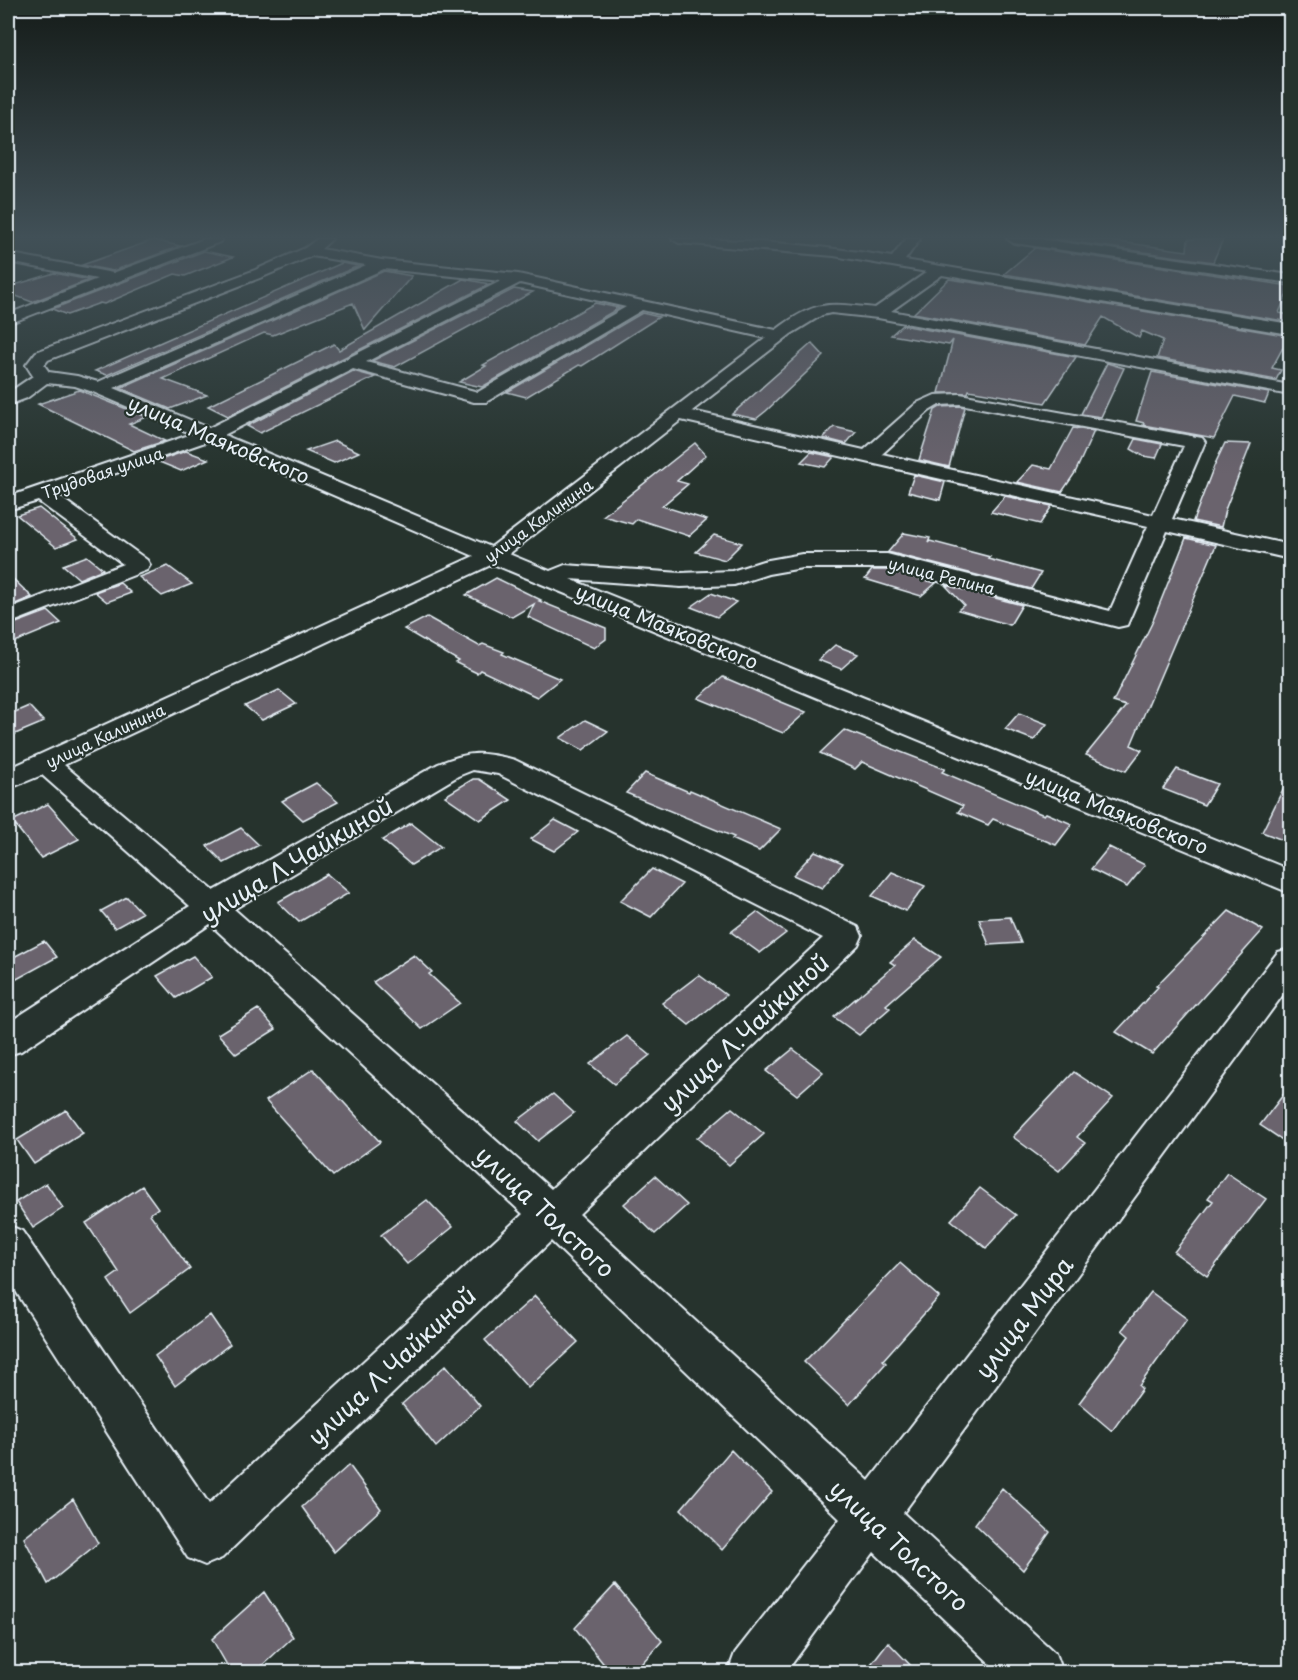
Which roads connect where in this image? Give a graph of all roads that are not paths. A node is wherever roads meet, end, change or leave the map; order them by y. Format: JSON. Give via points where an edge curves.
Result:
{"nodes":[{"id":1,"x":143,"y":317,"type":"edge"},
{"id":2,"x":260,"y":317,"type":"edge"},
{"id":3,"x":441,"y":317,"type":"edge"},
{"id":4,"x":618,"y":317,"type":"edge"},
{"id":5,"x":691,"y":317,"type":"edge"},
{"id":6,"x":807,"y":317,"type":"edge"},
{"id":7,"x":902,"y":317,"type":"edge"},
{"id":8,"x":1221,"y":317,"type":"edge"},
{"id":9,"x":1290,"y":329,"type":"edge"},
{"id":10,"x":778,"y":336,"type":"junction"},
{"id":11,"x":352,"y":363,"type":"junction"},
{"id":12,"x":43,"y":377,"type":"junction"},
{"id":13,"x":99,"y":388,"type":"junction"},
{"id":14,"x":1290,"y":390,"type":"edge"},
{"id":15,"x":8,"y":400,"type":"edge"},
{"id":16,"x":680,"y":414,"type":"junction"},
{"id":17,"x":211,"y":434,"type":"junction"},
{"id":18,"x":868,"y":456,"type":"junction"},
{"id":19,"x":41,"y":493,"type":"junction"},
{"id":20,"x":8,"y":504,"type":"edge"},
{"id":21,"x":1162,"y":523,"type":"junction"},
{"id":22,"x":1290,"y":552,"type":"edge"},
{"id":23,"x":493,"y":556,"type":"junction"},
{"id":24,"x":553,"y":579,"type":"junction"},
{"id":25,"x":8,"y":617,"type":"edge"},
{"id":26,"x":45,"y":763,"type":"junction"},
{"id":27,"x":8,"y":780,"type":"edge"},
{"id":28,"x":1290,"y":882,"type":"edge"},
{"id":29,"x":212,"y":907,"type":"junction"},
{"id":30,"x":1290,"y":961,"type":"edge"},
{"id":31,"x":8,"y":1041,"type":"edge"},
{"id":32,"x":551,"y":1214,"type":"junction"},
{"id":33,"x":8,"y":1244,"type":"edge"},
{"id":34,"x":872,"y":1518,"type":"junction"},
{"id":35,"x":754,"y":1672,"type":"edge"},
{"id":36,"x":1036,"y":1672,"type":"edge"}],
"edges":[{"from":1,"to":12,"type":"street","via":[[42,356],[35,365]]},
{"from":2,"to":13,"type":"street"},
{"from":3,"to":11,"type":"street","name":"Трудовая улица"},
{"from":4,"to":11,"type":"street","via":[[480,398]]},
{"from":5,"to":10,"type":"street"},
{"from":6,"to":10,"type":"street","name":"улица Калинина"},
{"from":7,"to":14,"type":"street","name":"улица Калинина"},
{"from":8,"to":9,"type":"street"},
{"from":10,"to":16,"type":"street","name":"улица Калинина"},
{"from":11,"to":17,"type":"street","name":"Трудовая улица"},
{"from":12,"to":13,"type":"street","name":"улица Маяковского"},
{"from":12,"to":15,"type":"street"},
{"from":13,"to":17,"type":"street","name":"улица Маяковского"},
{"from":16,"to":18,"type":"street"},
{"from":16,"to":23,"type":"street","name":"улица Калинина"},
{"from":17,"to":19,"type":"street","name":"Трудовая улица"},
{"from":17,"to":23,"type":"street","name":"улица Маяковского"},
{"from":18,"to":21,"type":"street"},
{"from":18,"to":21,"type":"street","name":"улица Репина","via":[[935,400],[960,399],[1195,442]]},
{"from":19,"to":20,"type":"street","name":"Трудовая улица"},
{"from":19,"to":25,"type":"street","via":[[139,565]]},
{"from":21,"to":22,"type":"street"},
{"from":21,"to":24,"type":"street","name":"улица Репина","via":[[1118,620],[887,561],[802,561],[734,578],[681,580],[565,572]]},
{"from":23,"to":24,"type":"street","name":"улица Маяковского"},
{"from":23,"to":26,"type":"street","name":"улица Калинина"},
{"from":24,"to":28,"type":"street","name":"улица Маяковского"},
{"from":26,"to":27,"type":"street","name":"улица Калинина"},
{"from":26,"to":29,"type":"street","name":"улица Толстого"},
{"from":29,"to":31,"type":"street","name":"улица Л.Чайкиной"},
{"from":29,"to":32,"type":"street","name":"улица Толстого"},
{"from":29,"to":32,"type":"street","name":"улица Л.Чайкиной","via":[[448,770],[470,761],[505,766],[846,936]]},
{"from":30,"to":34,"type":"street","name":"улица Мира"},
{"from":32,"to":33,"type":"street","name":"улица Л.Чайкиной","via":[[205,1540]]},
{"from":32,"to":34,"type":"street","name":"улица Толстого"},
{"from":34,"to":35,"type":"street","name":"улица Мира"},
{"from":34,"to":36,"type":"street","name":"улица Толстого"}]}
